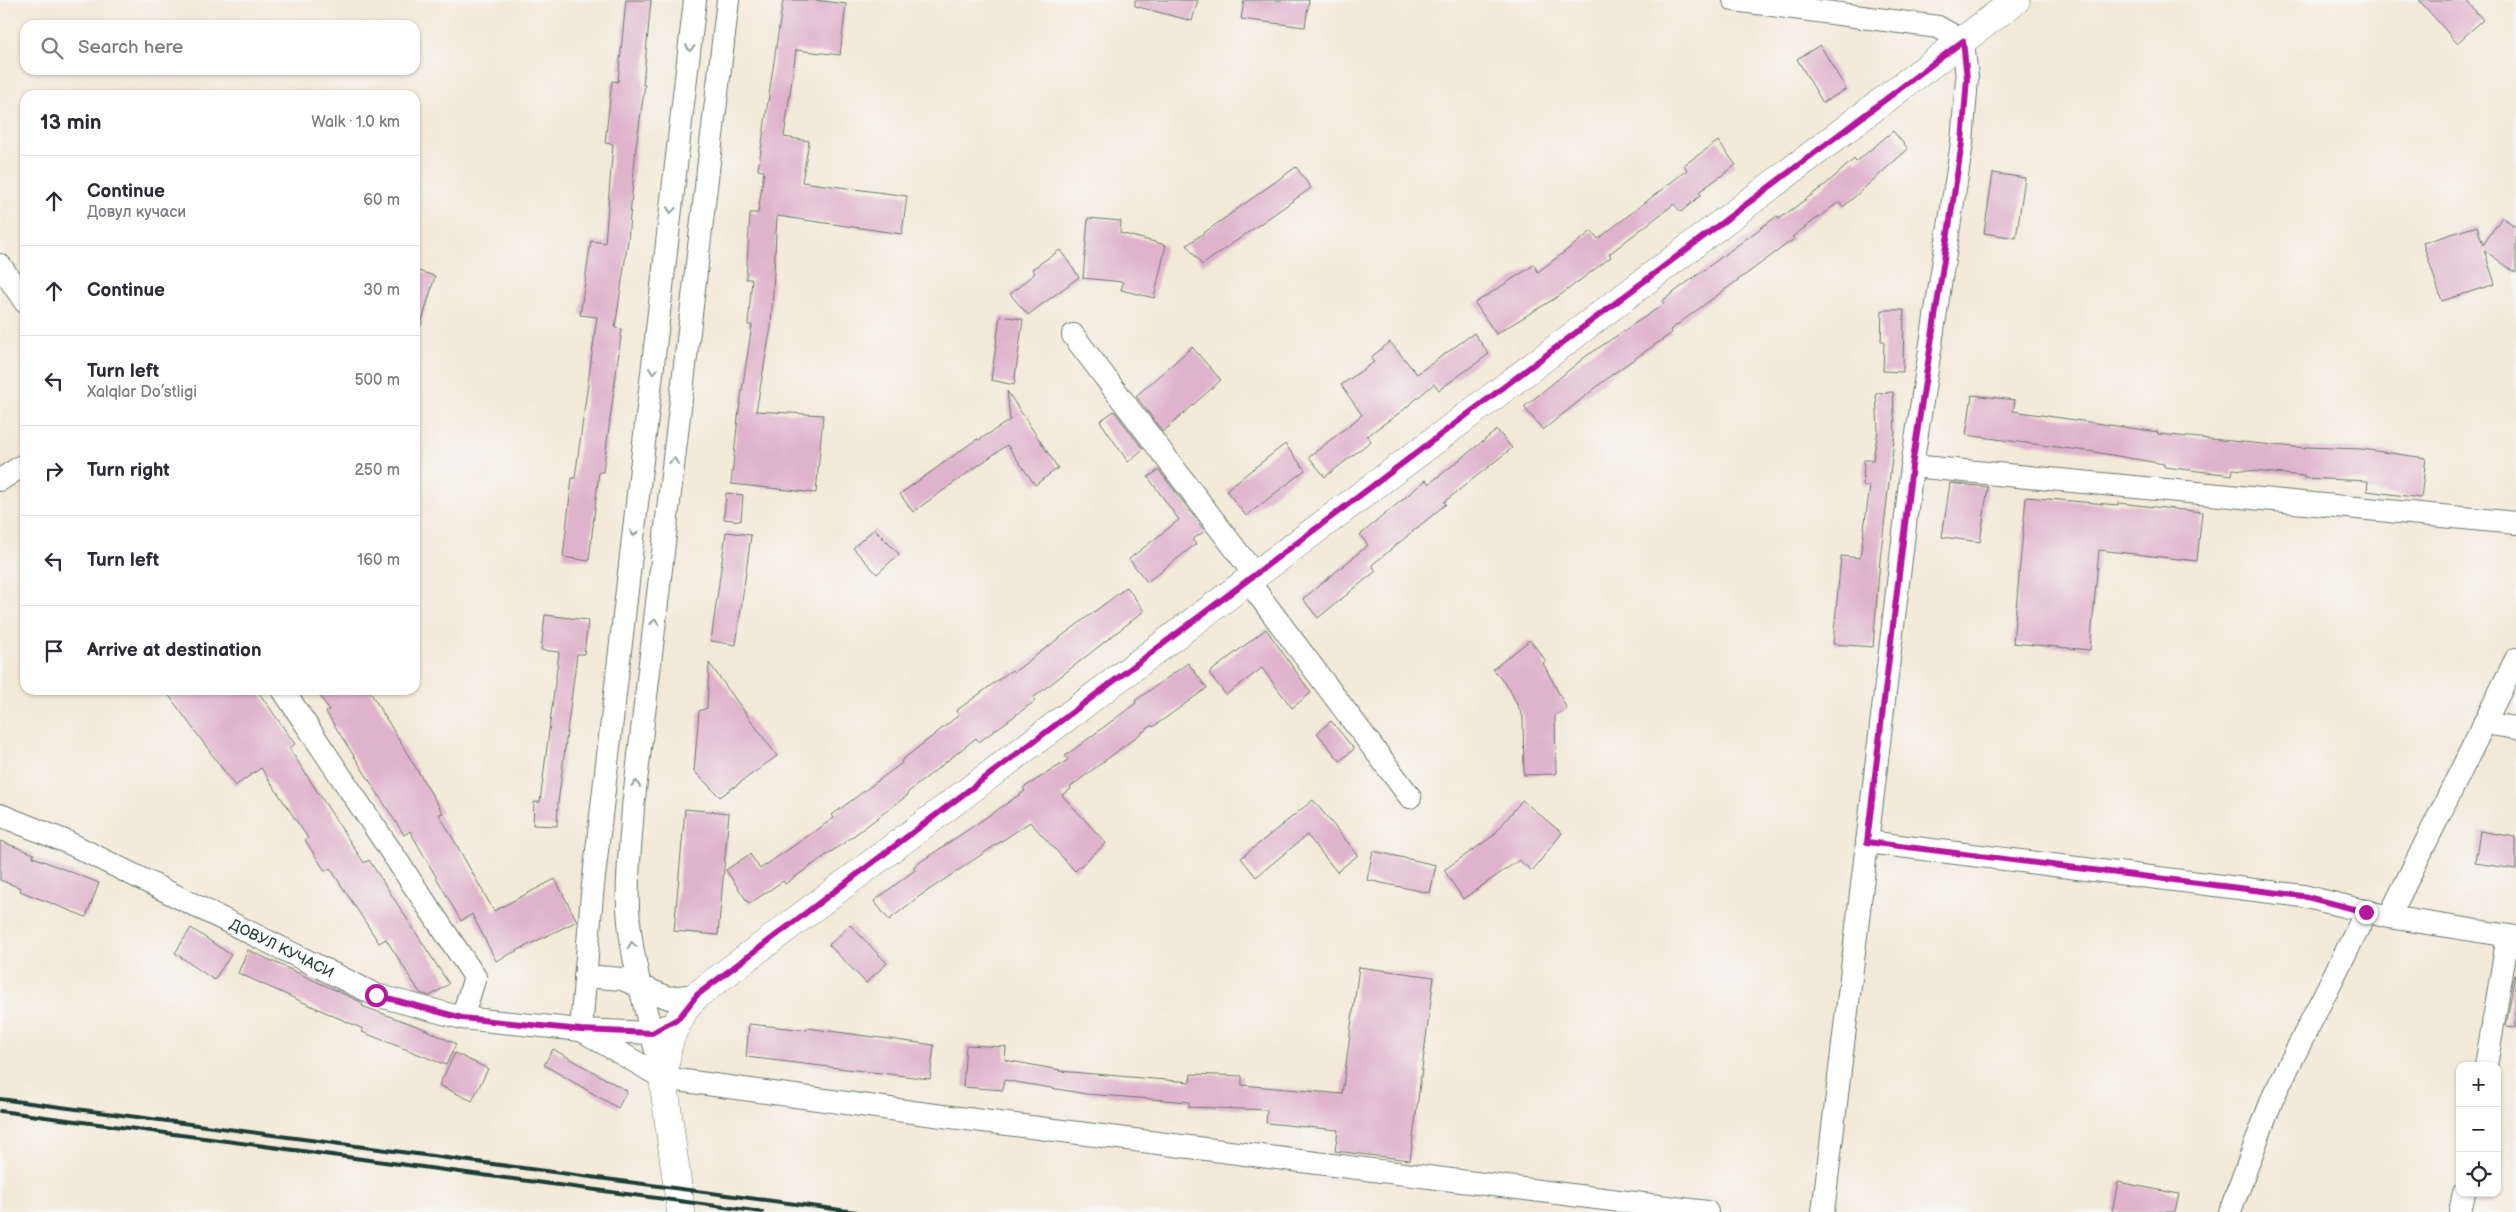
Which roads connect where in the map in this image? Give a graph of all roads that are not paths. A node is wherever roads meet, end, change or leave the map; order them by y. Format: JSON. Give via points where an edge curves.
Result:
{"nodes":[{"id":1,"x":695,"y":0,"type":"edge"},
{"id":2,"x":728,"y":0,"type":"edge"},
{"id":3,"x":1734,"y":0,"type":"edge"},
{"id":4,"x":2016,"y":0,"type":"edge"},
{"id":5,"x":1963,"y":41,"type":"junction"},
{"id":6,"x":0,"y":265,"type":"edge"},
{"id":7,"x":20,"y":295,"type":"edge"},
{"id":8,"x":1073,"y":335,"type":"dead end"},
{"id":9,"x":1912,"y":466,"type":"junction"},
{"id":10,"x":20,"y":467,"type":"edge"},
{"id":11,"x":0,"y":480,"type":"edge"},
{"id":12,"x":2516,"y":523,"type":"edge"},
{"id":13,"x":1252,"y":578,"type":"junction"},
{"id":14,"x":2516,"y":659,"type":"edge"},
{"id":15,"x":286,"y":695,"type":"edge"},
{"id":16,"x":2484,"y":723,"type":"junction"},
{"id":17,"x":2516,"y":728,"type":"edge"},
{"id":18,"x":1410,"y":797,"type":"dead end"},
{"id":19,"x":0,"y":815,"type":"edge"},
{"id":20,"x":1867,"y":842,"type":"junction"},
{"id":21,"x":2366,"y":912,"type":"junction"},
{"id":22,"x":2389,"y":917,"type":"junction"},
{"id":23,"x":2512,"y":937,"type":"edge"},
{"id":24,"x":585,"y":976,"type":"junction"},
{"id":25,"x":641,"y":987,"type":"junction"},
{"id":26,"x":697,"y":995,"type":"junction"},
{"id":27,"x":462,"y":1018,"type":"junction"},
{"id":28,"x":679,"y":1018,"type":"junction"},
{"id":29,"x":581,"y":1030,"type":"junction"},
{"id":30,"x":652,"y":1033,"type":"junction"},
{"id":31,"x":2487,"y":1062,"type":"edge"},
{"id":32,"x":663,"y":1078,"type":"junction"},
{"id":33,"x":2463,"y":1197,"type":"edge"},
{"id":34,"x":682,"y":1212,"type":"edge"},
{"id":35,"x":1707,"y":1212,"type":"edge"},
{"id":36,"x":1823,"y":1212,"type":"edge"},
{"id":37,"x":2230,"y":1212,"type":"edge"},
{"id":38,"x":2460,"y":1212,"type":"edge"}],
"edges":[{"from":1,"to":24,"type":"street","one_way":true},
{"from":25,"to":2,"type":"street","one_way":true,"via":[[629,920],[628,881],[634,807]]},
{"from":3,"to":5,"type":"street","via":[[1908,21],[1938,27]]},
{"from":4,"to":5,"type":"main road"},
{"from":5,"to":9,"type":"street","via":[[1967,78],[1962,143]]},
{"from":5,"to":13,"type":"main road"},
{"from":6,"to":7,"type":"street"},
{"from":8,"to":13,"type":"street"},
{"from":9,"to":12,"type":"street"},
{"from":9,"to":20,"type":"street"},
{"from":10,"to":11,"type":"street"},
{"from":13,"to":18,"type":"street"},
{"from":13,"to":26,"type":"main road"},
{"from":14,"to":16,"type":"street"},
{"from":15,"to":27,"type":"street","via":[[475,978]]},
{"from":16,"to":17,"type":"street"},
{"from":16,"to":22,"type":"street"},
{"from":19,"to":27,"type":"street","name":"ДОВУЛ КУЧАСИ","via":[[67,842],[376,995]]},
{"from":20,"to":21,"type":"street","via":[[2303,896]]},
{"from":20,"to":36,"type":"street"},
{"from":21,"to":22,"type":"street"},
{"from":21,"to":37,"type":"street","via":[[2273,1097]]},
{"from":22,"to":23,"type":"street"},
{"from":23,"to":31,"type":"street"},
{"from":24,"to":25,"type":"street","via":[[622,978]]},
{"from":24,"to":29,"type":"street"},
{"from":25,"to":26,"type":"street","via":[[669,998]]},
{"from":25,"to":30,"type":"street"},
{"from":26,"to":28,"type":"main road"},
{"from":27,"to":29,"type":"street","name":"ДОВУЛ КУЧАСИ"},
{"from":28,"to":30,"type":"street"},
{"from":28,"to":32,"type":"main road","via":[[668,1046]]},
{"from":29,"to":30,"type":"street","name":"ДОВУЛ КУЧАСИ"},
{"from":29,"to":32,"type":"street"},
{"from":30,"to":32,"type":"street"},
{"from":32,"to":34,"type":"main road"},
{"from":32,"to":35,"type":"street","via":[[937,1116]]},
{"from":33,"to":38,"type":"street"}]}
